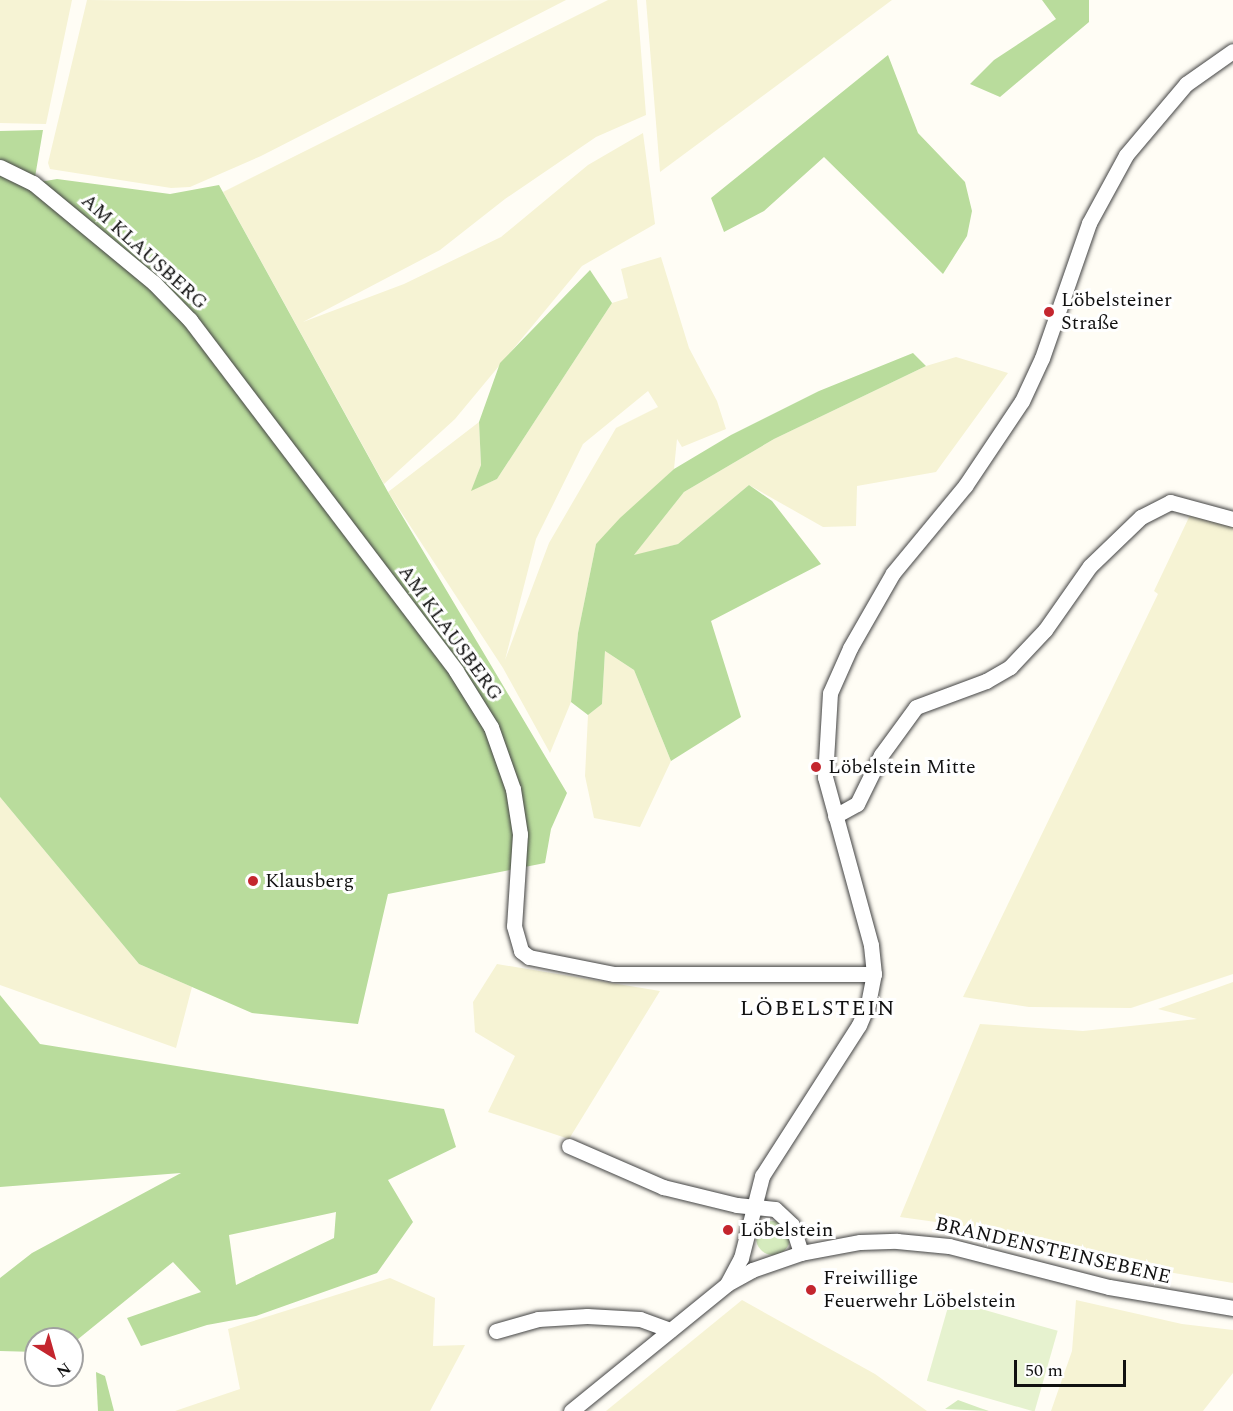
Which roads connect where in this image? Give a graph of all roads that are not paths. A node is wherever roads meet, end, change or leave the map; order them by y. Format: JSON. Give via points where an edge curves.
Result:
{"nodes":[{"id":1,"x":1233,"y":51,"type":"edge"},
{"id":2,"x":0,"y":167,"type":"edge"},
{"id":3,"x":1233,"y":519,"type":"edge"},
{"id":4,"x":835,"y":816,"type":"junction"},
{"id":5,"x":874,"y":974,"type":"junction"},
{"id":6,"x":569,"y":1146,"type":"dead end"},
{"id":7,"x":754,"y":1207,"type":"junction"},
{"id":8,"x":801,"y":1253,"type":"junction"},
{"id":9,"x":727,"y":1284,"type":"junction"},
{"id":10,"x":1233,"y":1308,"type":"edge"},
{"id":11,"x":670,"y":1330,"type":"junction"},
{"id":12,"x":496,"y":1331,"type":"dead end"},
{"id":13,"x":571,"y":1411,"type":"edge"}],
"edges":[{"from":1,"to":4,"type":"street","via":[[1186,84],[1126,155],[1089,223],[1042,358],[1022,401],[965,486],[893,573],[850,648],[830,693],[826,718],[825,777]]},
{"from":2,"to":5,"type":"street","name":"AM KLAUSBERG","via":[[42,191],[154,284],[190,320],[456,671],[491,726],[513,789],[520,834],[514,926],[521,951],[529,957],[614,974]]},
{"from":3,"to":4,"type":"street","via":[[1170,501],[1141,517],[1090,566],[1045,630],[1010,668],[916,707],[881,755],[857,804]]},
{"from":4,"to":5,"type":"street","via":[[871,945]]},
{"from":5,"to":7,"type":"street","via":[[859,1025],[779,1146],[762,1176]]},
{"from":6,"to":7,"type":"street","via":[[663,1187]]},
{"from":7,"to":8,"type":"street","via":[[775,1209],[788,1219]]},
{"from":7,"to":9,"type":"street","via":[[741,1258]]},
{"from":8,"to":9,"type":"street","name":"BRANDENSTEINSEBENE","via":[[752,1270]]},
{"from":8,"to":10,"type":"street","name":"BRANDENSTEINSEBENE","via":[[860,1242],[948,1246],[1109,1287]]},
{"from":9,"to":11,"type":"street"},
{"from":11,"to":12,"type":"street","via":[[640,1319],[578,1316],[538,1319]]},
{"from":11,"to":13,"type":"street"}]}
